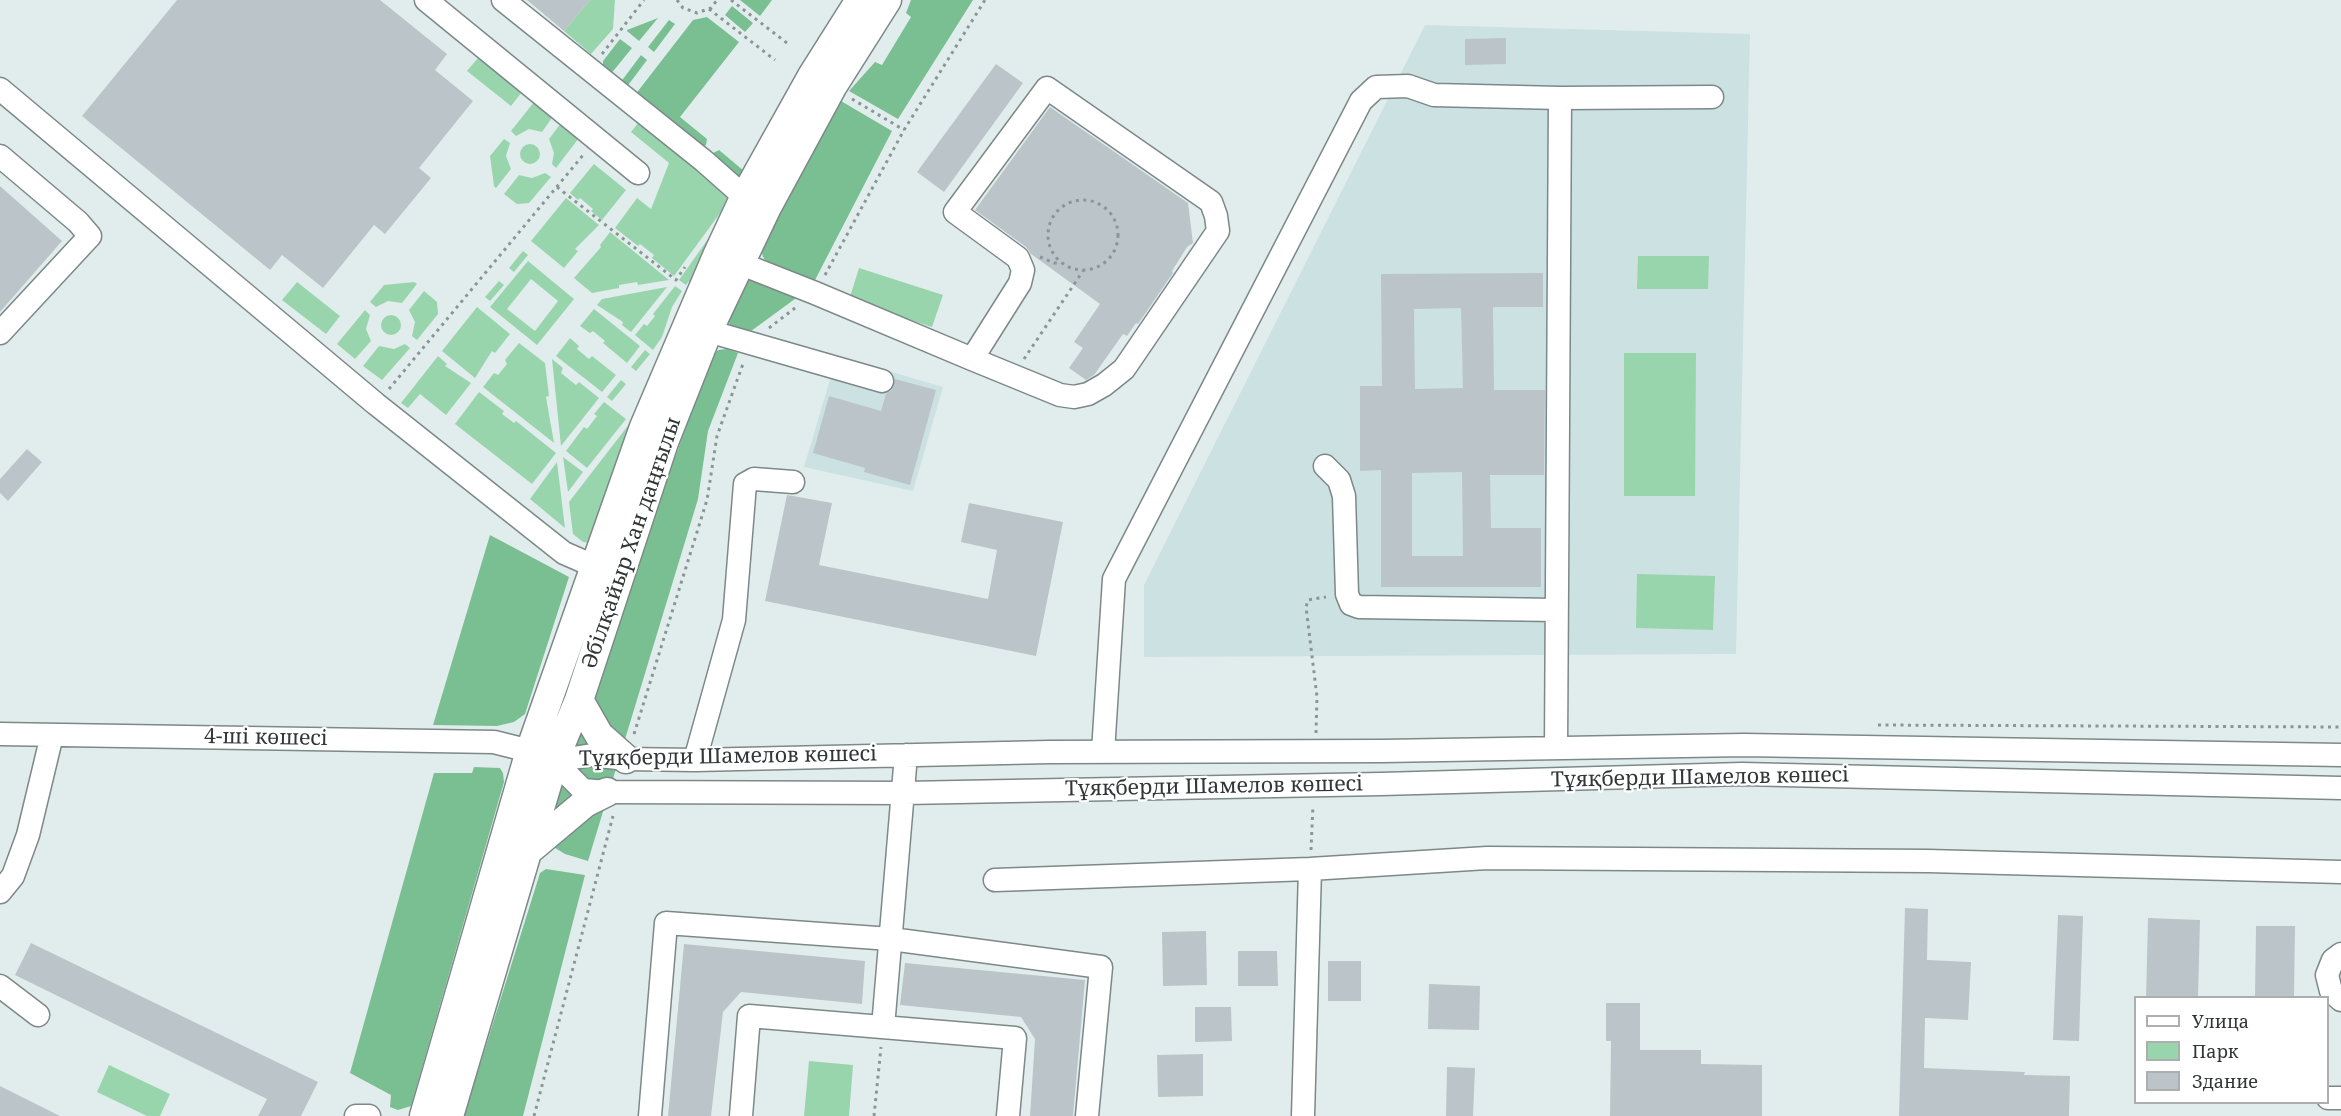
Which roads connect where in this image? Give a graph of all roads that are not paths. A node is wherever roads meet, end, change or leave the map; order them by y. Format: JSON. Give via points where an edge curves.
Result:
{"nodes":[{"id":1,"x":426,"y":0,"type":"edge"},
{"id":2,"x":503,"y":0,"type":"edge"},
{"id":3,"x":860,"y":0,"type":"edge"},
{"id":4,"x":887,"y":0,"type":"edge"},
{"id":5,"x":0,"y":89,"type":"edge"},
{"id":6,"x":1712,"y":97,"type":"dead end"},
{"id":7,"x":1560,"y":98,"type":"junction"},
{"id":8,"x":0,"y":156,"type":"edge"},
{"id":9,"x":638,"y":173,"type":"dead end"},
{"id":10,"x":756,"y":202,"type":"junction"},
{"id":11,"x":739,"y":263,"type":"junction"},
{"id":12,"x":708,"y":331,"type":"junction"},
{"id":13,"x":0,"y":333,"type":"edge"},
{"id":14,"x":972,"y":359,"type":"junction"},
{"id":15,"x":882,"y":381,"type":"dead end"},
{"id":16,"x":1325,"y":466,"type":"dead end"},
{"id":17,"x":793,"y":482,"type":"dead end"},
{"id":18,"x":594,"y":566,"type":"junction"},
{"id":19,"x":1556,"y":610,"type":"junction"},
{"id":20,"x":579,"y":700,"type":"junction"},
{"id":21,"x":0,"y":734,"type":"edge"},
{"id":22,"x":52,"y":735,"type":"junction"},
{"id":23,"x":1556,"y":748,"type":"junction"},
{"id":24,"x":1382,"y":751,"type":"junction"},
{"id":25,"x":1102,"y":752,"type":"junction"},
{"id":26,"x":906,"y":755,"type":"junction"},
{"id":27,"x":2341,"y":755,"type":"edge"},
{"id":28,"x":542,"y":756,"type":"junction"},
{"id":29,"x":626,"y":759,"type":"junction"},
{"id":30,"x":695,"y":760,"type":"junction"},
{"id":31,"x":1381,"y":784,"type":"junction"},
{"id":32,"x":2341,"y":788,"type":"edge"},
{"id":33,"x":613,"y":792,"type":"junction"},
{"id":34,"x":905,"y":793,"type":"junction"},
{"id":35,"x":529,"y":850,"type":"junction"},
{"id":36,"x":1310,"y":869,"type":"junction"},
{"id":37,"x":2341,"y":872,"type":"edge"},
{"id":38,"x":995,"y":880,"type":"dead end"},
{"id":39,"x":0,"y":892,"type":"edge"},
{"id":40,"x":891,"y":939,"type":"junction"},
{"id":41,"x":2341,"y":954,"type":"edge"},
{"id":42,"x":0,"y":986,"type":"edge"},
{"id":43,"x":2341,"y":1000,"type":"edge"},
{"id":44,"x":38,"y":1015,"type":"dead end"},
{"id":45,"x":883,"y":1027,"type":"junction"},
{"id":46,"x":356,"y":1116,"type":"edge"},
{"id":47,"x":369,"y":1116,"type":"edge"},
{"id":48,"x":424,"y":1116,"type":"edge"},
{"id":49,"x":449,"y":1116,"type":"edge"},
{"id":50,"x":650,"y":1116,"type":"edge"},
{"id":51,"x":741,"y":1116,"type":"edge"},
{"id":52,"x":1008,"y":1116,"type":"edge"},
{"id":53,"x":1087,"y":1116,"type":"edge"},
{"id":54,"x":1303,"y":1116,"type":"edge"}],
"edges":[{"from":1,"to":9,"type":"street"},
{"from":2,"to":10,"type":"street"},
{"from":3,"to":10,"type":"main road","name":"Әбілқайыр Хан даңғылы","via":[[812,76]]},
{"from":4,"to":10,"type":"main road","name":"Әбілқайыр Хан даңғылы"},
{"from":5,"to":18,"type":"street","via":[[376,404],[564,553]]},
{"from":6,"to":7,"type":"street"},
{"from":7,"to":19,"type":"street"},
{"from":7,"to":25,"type":"street","via":[[1434,95],[1408,86],[1376,87],[1361,101],[1114,579]]},
{"from":8,"to":13,"type":"street","via":[[90,236]]},
{"from":10,"to":11,"type":"main road","name":"Әбілқайыр Хан даңғылы"},
{"from":10,"to":18,"type":"main road","name":"Әбілқайыр Хан даңғылы","via":[[712,266],[644,427]]},
{"from":11,"to":12,"type":"main road","name":"Әбілқайыр Хан даңғылы"},
{"from":11,"to":14,"type":"street"},
{"from":12,"to":15,"type":"street"},
{"from":12,"to":20,"type":"main road","name":"Әбілқайыр Хан даңғылы","via":[[664,442]]},
{"from":14,"to":14,"type":"street","via":[[1020,283],[1023,270],[1018,258],[955,212],[1047,88],[1211,202],[1218,231],[1124,369],[1104,385],[1088,394],[1060,395]]},
{"from":16,"to":19,"type":"street","via":[[1339,480],[1344,496],[1347,594],[1351,604]]},
{"from":17,"to":30,"type":"street","via":[[754,479],[745,484],[734,620]]},
{"from":18,"to":28,"type":"main road","name":"Әбілқайыр Хан даңғылы"},
{"from":19,"to":23,"type":"street"},
{"from":20,"to":28,"type":"main road","name":"Әбілқайыр Хан даңғылы"},
{"from":20,"to":29,"type":"main road","via":[[599,735]]},
{"from":21,"to":22,"type":"street","name":"4-ші көшесі"},
{"from":22,"to":28,"type":"street","name":"4-ші көшесі","via":[[494,741]]},
{"from":22,"to":39,"type":"street","via":[[28,835],[13,876]]},
{"from":23,"to":24,"type":"street","name":"Тұяқберди Шамелов көшесі"},
{"from":23,"to":27,"type":"street","name":"Тұяқберди Шамелов көшесі","via":[[1744,745]]},
{"from":24,"to":25,"type":"street","name":"Тұяқберди Шамелов көшесі"},
{"from":24,"to":31,"type":"street"},
{"from":25,"to":26,"type":"street","name":"Тұяқберди Шамелов көшесі"},
{"from":26,"to":30,"type":"street","name":"Тұяқберди Шамелов көшесі"},
{"from":26,"to":34,"type":"street"},
{"from":28,"to":29,"type":"street","name":"Тұяқберди Шамелов көшесі"},
{"from":28,"to":33,"type":"street","name":"Тұяқберди Шамелов көшесі","via":[[584,790]]},
{"from":28,"to":35,"type":"main road","name":"Әбілқайыр Хан даңғылы"},
{"from":28,"to":48,"type":"main road","name":"Әбілқайыр Хан даңғылы"},
{"from":29,"to":30,"type":"street","name":"Тұяқберди Шамелов көшесі"},
{"from":31,"to":32,"type":"street","name":"Тұяқберди Шамелов көшесі","via":[[1742,774]]},
{"from":31,"to":34,"type":"street","name":"Тұяқберди Шамелов көшесі"},
{"from":33,"to":34,"type":"street","name":"Тұяқберди Шамелов көшесі"},
{"from":33,"to":35,"type":"main road","via":[[585,803]]},
{"from":34,"to":40,"type":"street"},
{"from":35,"to":49,"type":"main road","name":"Әбілқайыр Хан даңғылы"},
{"from":36,"to":37,"type":"street","via":[[1510,858],[1950,861]]},
{"from":36,"to":38,"type":"street"},
{"from":36,"to":54,"type":"street"},
{"from":40,"to":45,"type":"street"},
{"from":40,"to":50,"type":"street","via":[[666,923]]},
{"from":40,"to":53,"type":"street","via":[[1101,967]]},
{"from":41,"to":43,"type":"street","via":[[2327,975],[2331,991]]},
{"from":42,"to":44,"type":"street"},
{"from":45,"to":51,"type":"street","via":[[749,1016]]},
{"from":45,"to":52,"type":"street","via":[[1015,1038]]},
{"from":46,"to":47,"type":"street"}]}
